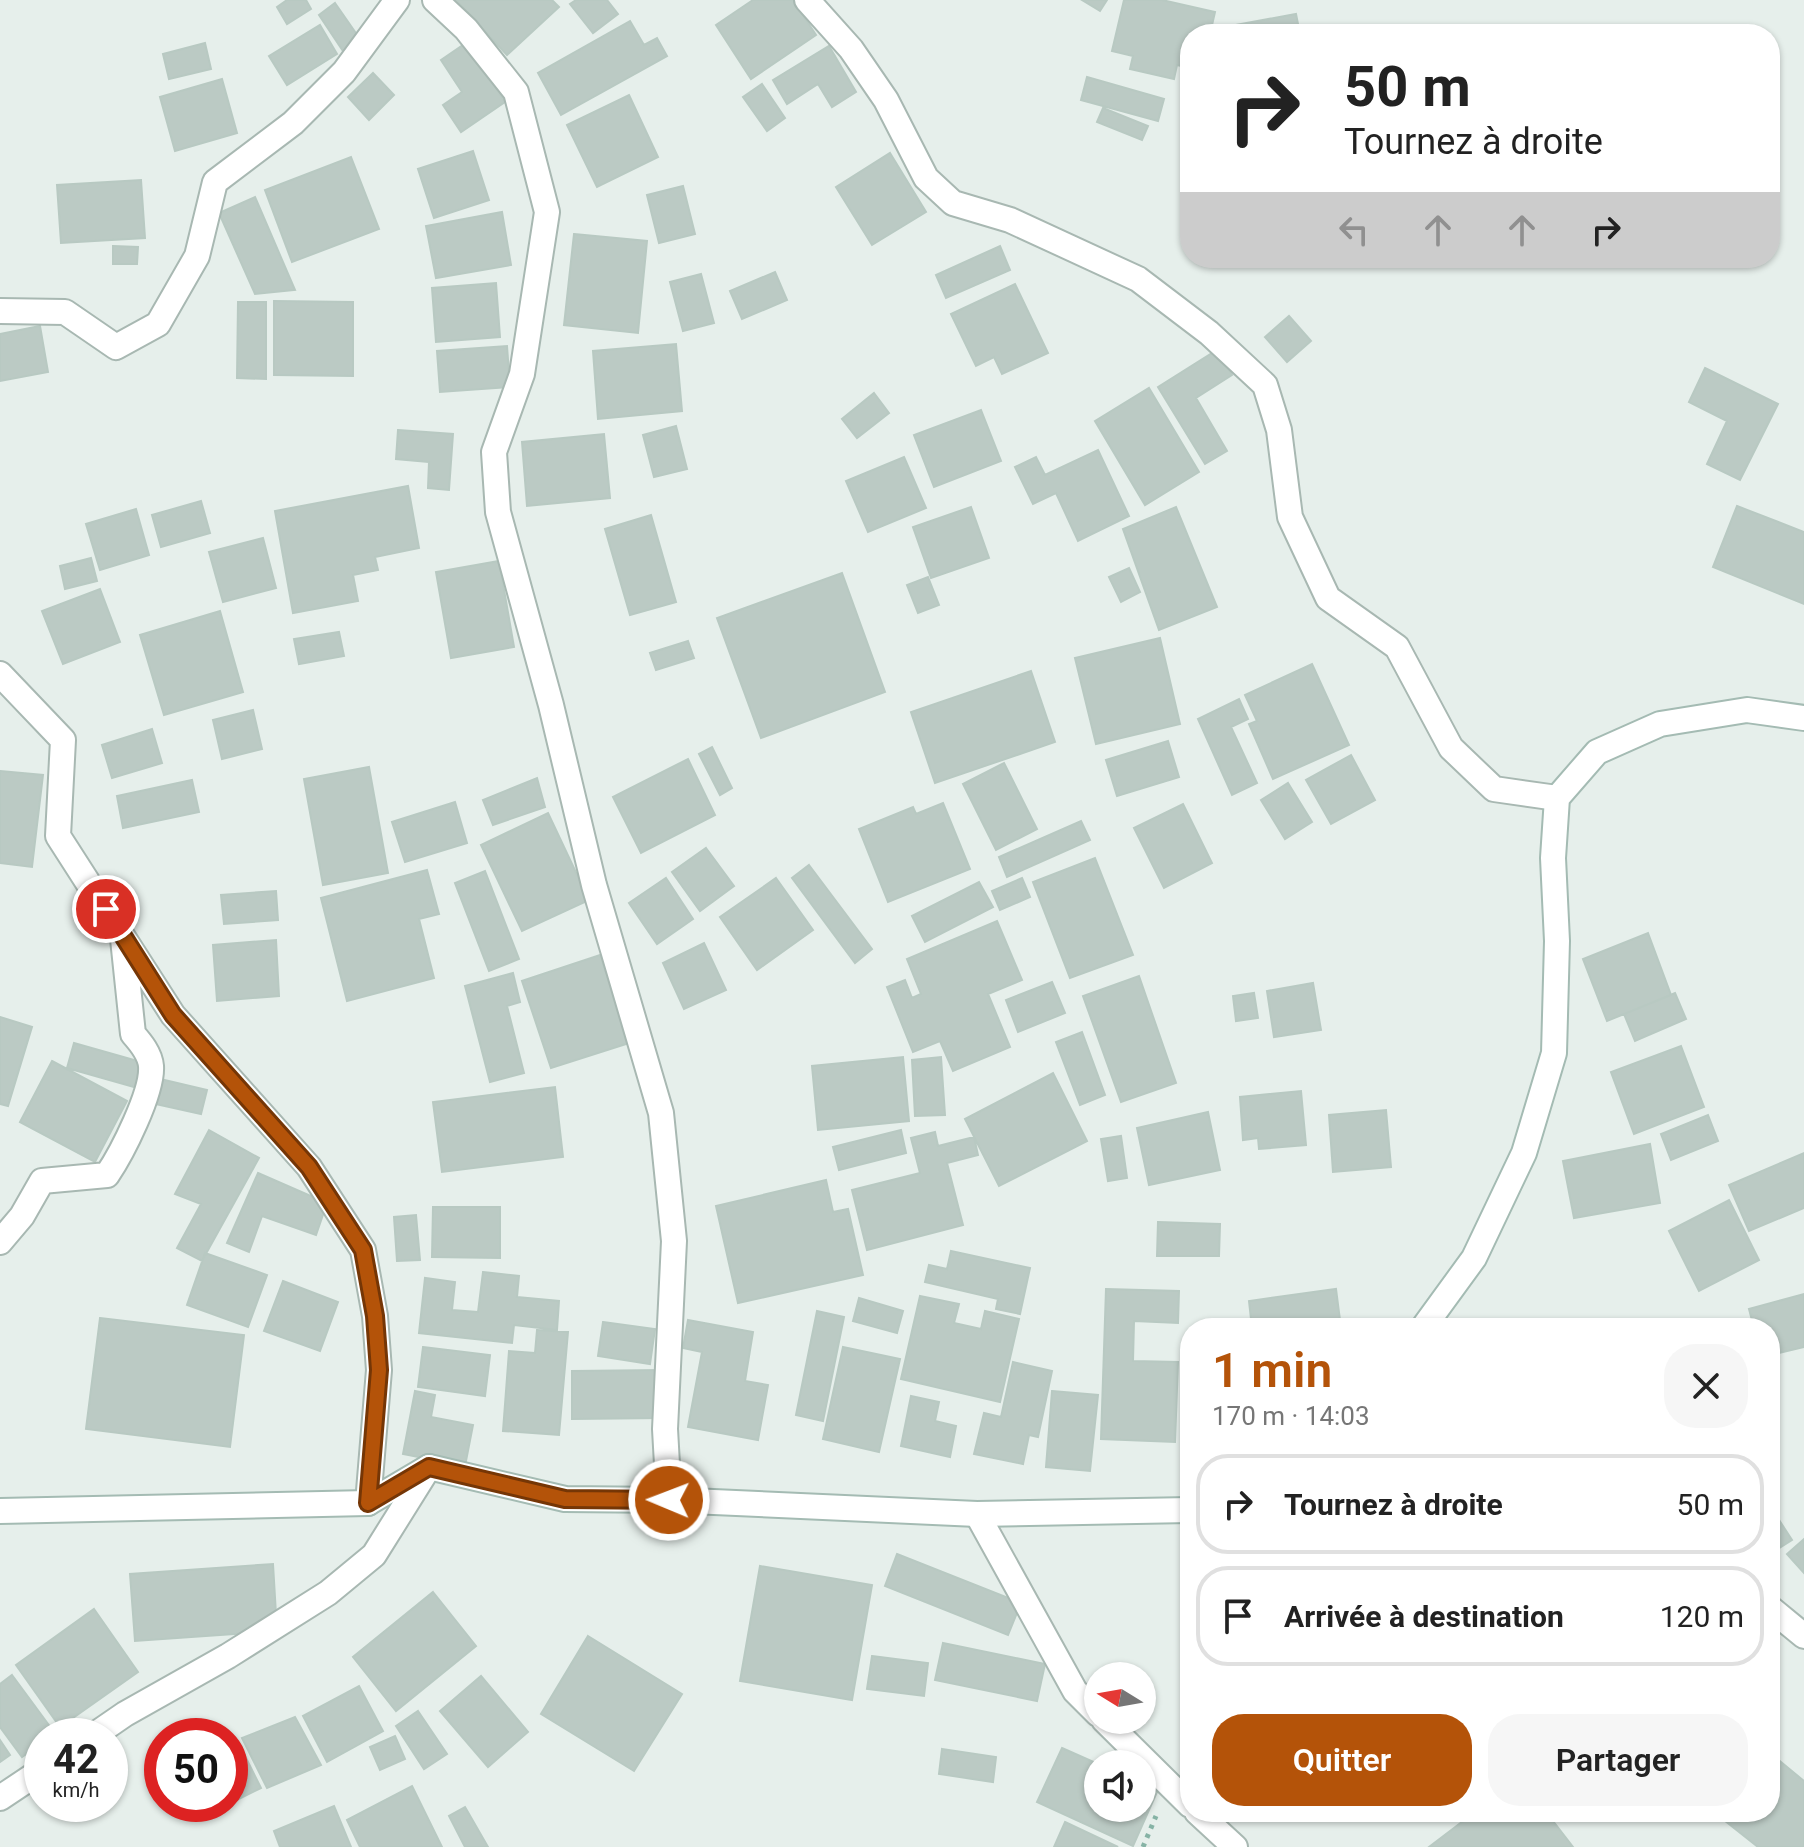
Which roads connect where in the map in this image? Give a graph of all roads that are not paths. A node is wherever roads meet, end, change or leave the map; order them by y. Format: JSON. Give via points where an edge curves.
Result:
{"nodes":[{"id":1,"x":397,"y":0,"type":"edge"},
{"id":2,"x":435,"y":0,"type":"edge"},
{"id":3,"x":807,"y":0,"type":"edge"},
{"id":4,"x":0,"y":311,"type":"edge"},
{"id":5,"x":0,"y":674,"type":"edge"},
{"id":6,"x":1804,"y":718,"type":"edge"},
{"id":7,"x":1557,"y":798,"type":"junction"},
{"id":8,"x":122,"y":933,"type":"junction"},
{"id":9,"x":0,"y":1242,"type":"edge"},
{"id":10,"x":1435,"y":1318,"type":"edge"},
{"id":11,"x":429,"y":1467,"type":"junction"},
{"id":12,"x":669,"y":1500,"type":"junction"},
{"id":13,"x":368,"y":1503,"type":"junction"},
{"id":14,"x":1180,"y":1510,"type":"edge"},
{"id":15,"x":0,"y":1511,"type":"edge"},
{"id":16,"x":977,"y":1514,"type":"junction"},
{"id":17,"x":1780,"y":1616,"type":"edge"},
{"id":18,"x":1804,"y":1636,"type":"edge"},
{"id":19,"x":1084,"y":1700,"type":"edge"},
{"id":20,"x":119,"y":1718,"type":"edge"},
{"id":21,"x":1118,"y":1734,"type":"edge"},
{"id":22,"x":24,"y":1782,"type":"edge"},
{"id":23,"x":1180,"y":1795,"type":"edge"},
{"id":24,"x":0,"y":1798,"type":"edge"},
{"id":25,"x":1208,"y":1822,"type":"edge"},
{"id":26,"x":1235,"y":1847,"type":"edge"}],
"edges":[{"from":1,"to":4,"type":"street","via":[[344,72],[293,123],[215,182],[197,256],[158,324],[116,347],[65,312]]},
{"from":2,"to":12,"type":"street","via":[[466,29],[516,92],[547,212],[522,374],[494,452],[498,512],[594,885],[661,1113],[674,1241],[665,1429]]},
{"from":3,"to":7,"type":"street","via":[[851,49],[886,100],[926,178],[953,203],[1010,220],[1138,279],[1209,333],[1265,385],[1279,430],[1290,517],[1328,598],[1397,647],[1451,748],[1494,789]]},
{"from":5,"to":8,"type":"street","via":[[63,740],[58,836]]},
{"from":6,"to":7,"type":"street","via":[[1747,710],[1660,724],[1597,752]]},
{"from":7,"to":10,"type":"street","via":[[1554,1053],[1524,1153],[1474,1258]]},
{"from":8,"to":9,"type":"street","via":[[133,1034],[151,1063],[150,1084],[125,1148],[107,1175],[42,1181]]},
{"from":8,"to":13,"type":"street","via":[[173,1015],[309,1167],[363,1250],[379,1370]]},
{"from":11,"to":12,"type":"street","via":[[565,1499]]},
{"from":11,"to":13,"type":"street"},
{"from":11,"to":20,"type":"street","via":[[374,1555],[328,1593]]},
{"from":12,"to":16,"type":"street"},
{"from":13,"to":15,"type":"street"},
{"from":14,"to":16,"type":"street"},
{"from":16,"to":19,"type":"street"},
{"from":17,"to":18,"type":"street"},
{"from":21,"to":23,"type":"street"},
{"from":22,"to":24,"type":"street"},
{"from":25,"to":26,"type":"street"}]}
